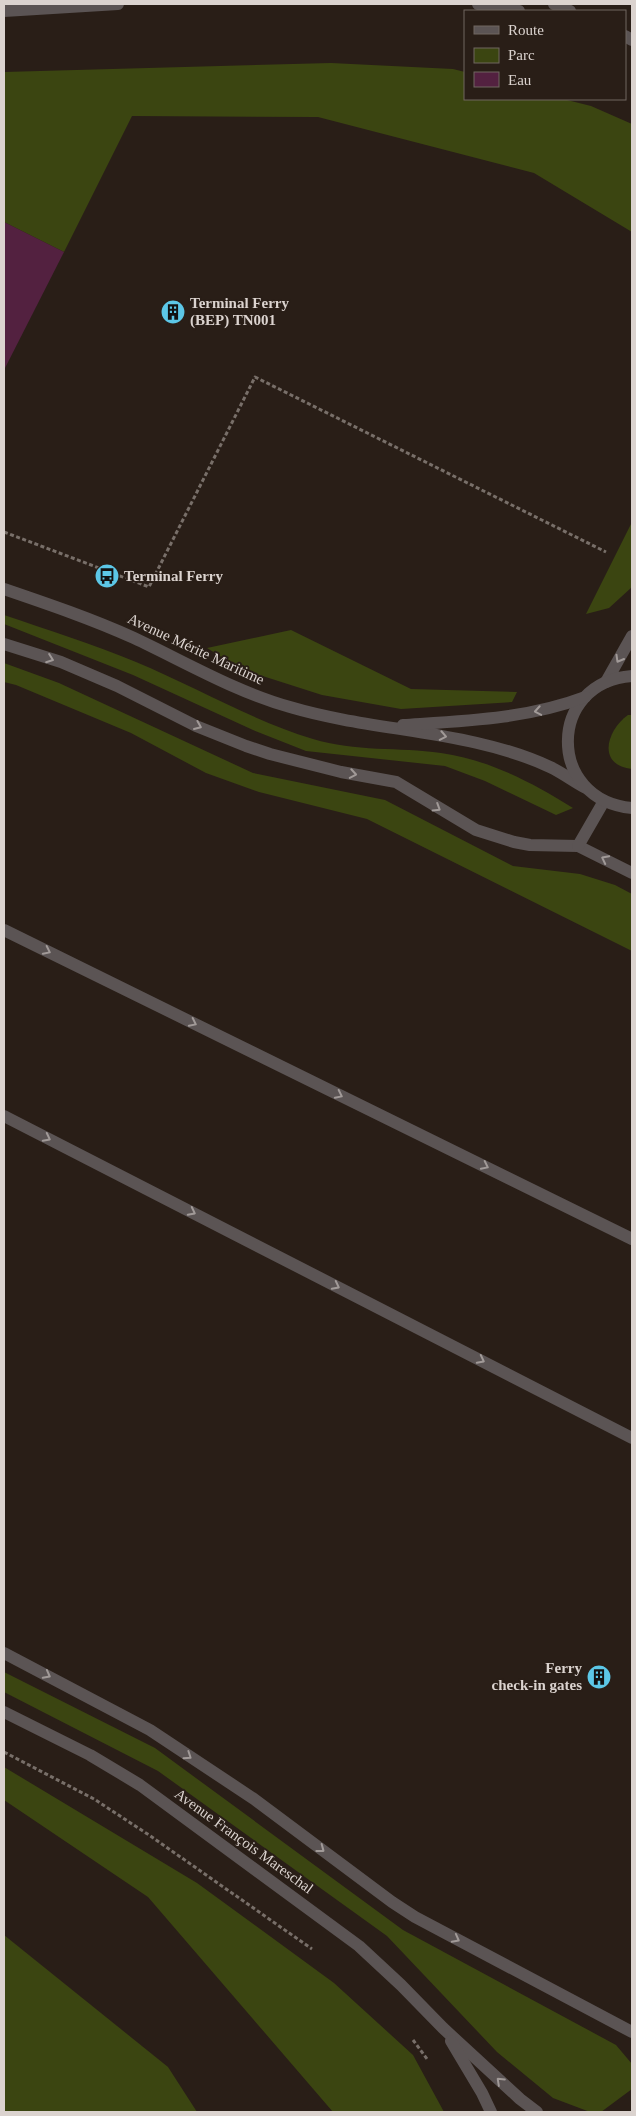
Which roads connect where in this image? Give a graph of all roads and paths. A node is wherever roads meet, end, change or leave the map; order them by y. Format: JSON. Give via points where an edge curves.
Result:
{"nodes":[{"id":1,"x":118,"y":4,"type":"edge"},
{"id":2,"x":478,"y":4,"type":"edge"},
{"id":3,"x":554,"y":4,"type":"edge"},
{"id":4,"x":513,"y":10,"type":"edge"},
{"id":5,"x":568,"y":10,"type":"edge"},
{"id":6,"x":4,"y":11,"type":"edge"},
{"id":7,"x":4,"y":532,"type":"edge"},
{"id":8,"x":606,"y":552,"type":"dead end"},
{"id":9,"x":4,"y":589,"type":"edge"},
{"id":10,"x":632,"y":636,"type":"edge"},
{"id":11,"x":4,"y":644,"type":"edge"},
{"id":12,"x":632,"y":676,"type":"edge"},
{"id":13,"x":606,"y":682,"type":"junction"},
{"id":14,"x":585,"y":697,"type":"junction"},
{"id":15,"x":378,"y":726,"type":"junction"},
{"id":16,"x":586,"y":788,"type":"junction"},
{"id":17,"x":604,"y":802,"type":"junction"},
{"id":18,"x":632,"y":808,"type":"edge"},
{"id":19,"x":578,"y":846,"type":"junction"},
{"id":20,"x":632,"y":873,"type":"edge"},
{"id":21,"x":4,"y":930,"type":"edge"},
{"id":22,"x":4,"y":1116,"type":"edge"},
{"id":23,"x":632,"y":1239,"type":"edge"},
{"id":24,"x":632,"y":1438,"type":"edge"},
{"id":25,"x":4,"y":1653,"type":"edge"},
{"id":26,"x":4,"y":1712,"type":"edge"},
{"id":27,"x":4,"y":1752,"type":"edge"},
{"id":28,"x":318,"y":1953,"type":"dead end"},
{"id":29,"x":443,"y":2028,"type":"junction"},
{"id":30,"x":632,"y":2032,"type":"edge"},
{"id":31,"x":412,"y":2038,"type":"dead end"},
{"id":32,"x":431,"y":2064,"type":"dead end"},
{"id":33,"x":491,"y":2112,"type":"edge"},
{"id":34,"x":538,"y":2112,"type":"edge"}],
"edges":[{"from":1,"to":6,"type":"street"},
{"from":2,"to":4,"type":"street"},
{"from":3,"to":5,"type":"street"},
{"from":7,"to":8,"type":"path","via":[[149,586],[255,377]]},
{"from":9,"to":15,"type":"street","name":"Avenue Mérite Maritime","via":[[91,619],[288,707]]},
{"from":10,"to":13,"type":"street","one_way":true},
{"from":11,"to":19,"type":"street","one_way":true,"via":[[60,662],[117,686],[196,726],[246,746],[341,772],[396,782],[476,830],[530,845]]},
{"from":12,"to":13,"type":"street"},
{"from":13,"to":14,"type":"street"},
{"from":14,"to":15,"type":"street","name":"Avenue Mérite Maritime","one_way":true,"via":[[523,714]]},
{"from":14,"to":16,"type":"street","via":[[573,714],[567,743],[571,764]]},
{"from":15,"to":16,"type":"street","name":"Avenue Mérite Maritime","one_way":true,"via":[[448,737],[509,753],[550,767]]},
{"from":16,"to":17,"type":"street"},
{"from":17,"to":18,"type":"street"},
{"from":17,"to":19,"type":"street"},
{"from":20,"to":19,"type":"street","one_way":true},
{"from":21,"to":23,"type":"street","one_way":true},
{"from":22,"to":24,"type":"street","one_way":true},
{"from":25,"to":30,"type":"street","one_way":true,"via":[[150,1730],[254,1800],[414,1917]]},
{"from":26,"to":29,"type":"street","name":"Avenue François Mareschal","via":[[90,1755],[163,1802],[359,1946]]},
{"from":27,"to":28,"type":"path","via":[[94,1799]]},
{"from":29,"to":33,"type":"street","name":"Avenue François Mareschal"},
{"from":34,"to":29,"type":"street","name":"Avenue François Mareschal","one_way":true,"via":[[520,2100]]},
{"from":31,"to":32,"type":"path"}]}
